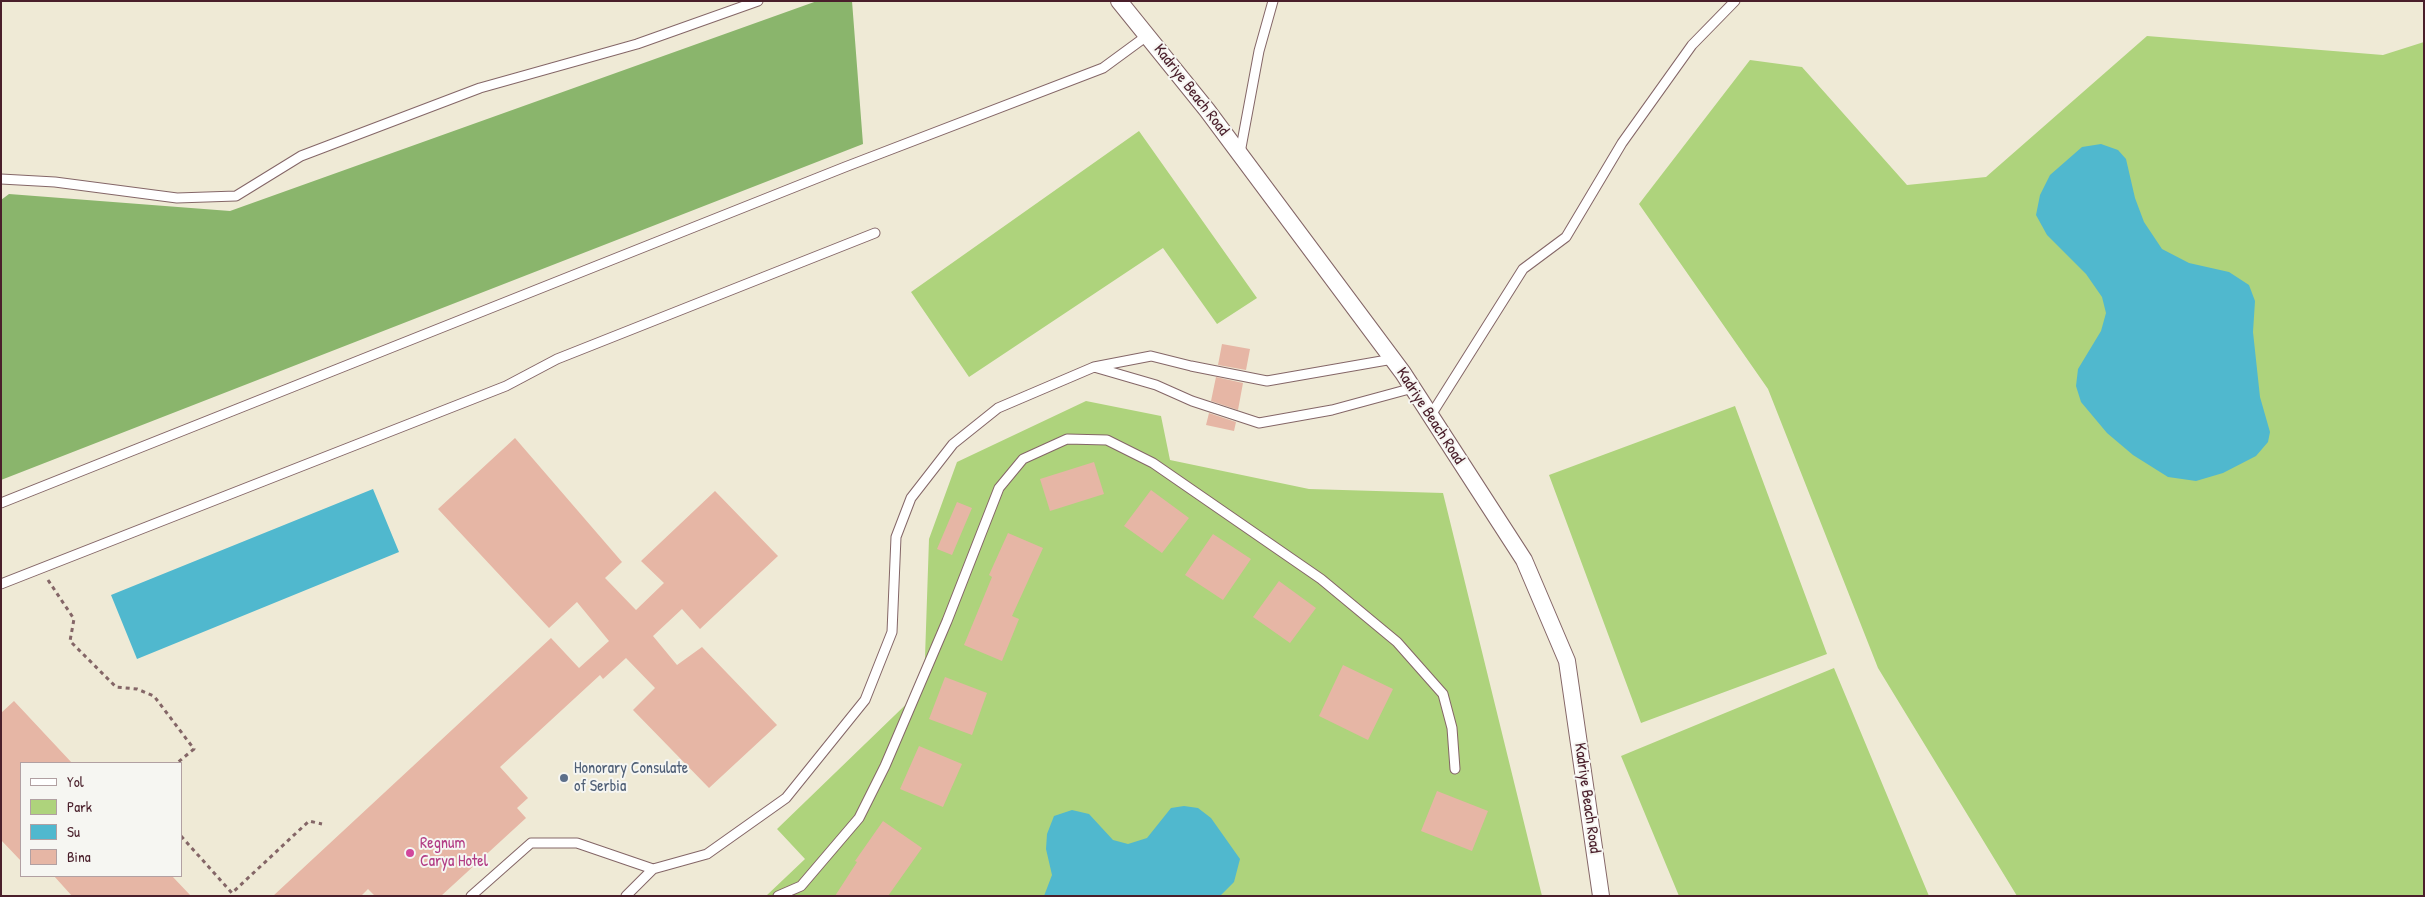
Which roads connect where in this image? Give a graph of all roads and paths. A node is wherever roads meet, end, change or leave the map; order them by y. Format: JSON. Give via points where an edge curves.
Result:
{"nodes":[{"id":1,"x":758,"y":1,"type":"edge"},
{"id":2,"x":1119,"y":1,"type":"edge"},
{"id":3,"x":1273,"y":1,"type":"edge"},
{"id":4,"x":1735,"y":1,"type":"edge"},
{"id":5,"x":1148,"y":35,"type":"junction"},
{"id":6,"x":1240,"y":153,"type":"junction"},
{"id":7,"x":1,"y":179,"type":"edge"},
{"id":8,"x":875,"y":232,"type":"dead end"},
{"id":9,"x":1393,"y":359,"type":"junction"},
{"id":10,"x":1094,"y":367,"type":"junction"},
{"id":11,"x":1413,"y":388,"type":"junction"},
{"id":12,"x":1431,"y":416,"type":"junction"},
{"id":13,"x":1,"y":503,"type":"edge"},
{"id":14,"x":41,"y":569,"type":"junction"},
{"id":15,"x":1,"y":584,"type":"edge"},
{"id":16,"x":178,"y":762,"type":"edge"},
{"id":17,"x":1455,"y":769,"type":"dead end"},
{"id":18,"x":322,"y":824,"type":"dead end"},
{"id":19,"x":182,"y":837,"type":"edge"},
{"id":20,"x":653,"y":869,"type":"junction"},
{"id":21,"x":801,"y":886,"type":"junction"},
{"id":22,"x":471,"y":896,"type":"edge"},
{"id":23,"x":626,"y":896,"type":"edge"},
{"id":24,"x":778,"y":896,"type":"edge"},
{"id":25,"x":797,"y":896,"type":"edge"},
{"id":26,"x":1601,"y":896,"type":"edge"}],
"edges":[{"from":1,"to":7,"type":"lane","via":[[637,44],[480,88],[301,156],[236,196],[177,198],[55,182]]},
{"from":2,"to":5,"type":"street","name":"Kadriye Beach Road"},
{"from":3,"to":6,"type":"lane"},
{"from":4,"to":12,"type":"lane","via":[[1692,45],[1622,144],[1566,237],[1523,269]]},
{"from":5,"to":6,"type":"street","name":"Kadriye Beach Road"},
{"from":5,"to":13,"type":"lane","via":[[1103,68],[845,167]]},
{"from":6,"to":9,"type":"street","name":"Kadriye Beach Road"},
{"from":8,"to":14,"type":"lane","via":[[557,359],[496,389]]},
{"from":9,"to":10,"type":"lane","via":[[1267,381],[1151,356]]},
{"from":9,"to":11,"type":"street","name":"Kadriye Beach Road"},
{"from":10,"to":11,"type":"lane","via":[[1156,385],[1192,401],[1259,423],[1332,410]]},
{"from":10,"to":20,"type":"lane","via":[[998,408],[953,444],[911,498],[896,537],[892,632],[865,700],[786,798],[707,854]]},
{"from":11,"to":12,"type":"street","name":"Kadriye Beach Road"},
{"from":12,"to":26,"type":"street","name":"Kadriye Beach Road","via":[[1524,560],[1567,661]]},
{"from":14,"to":15,"type":"lane"},
{"from":14,"to":16,"type":"path","via":[[74,619],[70,641],[116,687],[137,689],[154,696],[194,749]]},
{"from":17,"to":21,"type":"lane","via":[[1452,728],[1443,694],[1389,636],[1321,578],[1152,463],[1107,440],[1067,439],[1022,459],[999,488],[947,622],[885,766],[859,818]]},
{"from":18,"to":19,"type":"path","via":[[309,821],[232,893]]},
{"from":20,"to":22,"type":"lane","via":[[577,843],[531,844]]},
{"from":20,"to":23,"type":"lane"},
{"from":21,"to":24,"type":"lane"},
{"from":21,"to":25,"type":"lane"}]}
